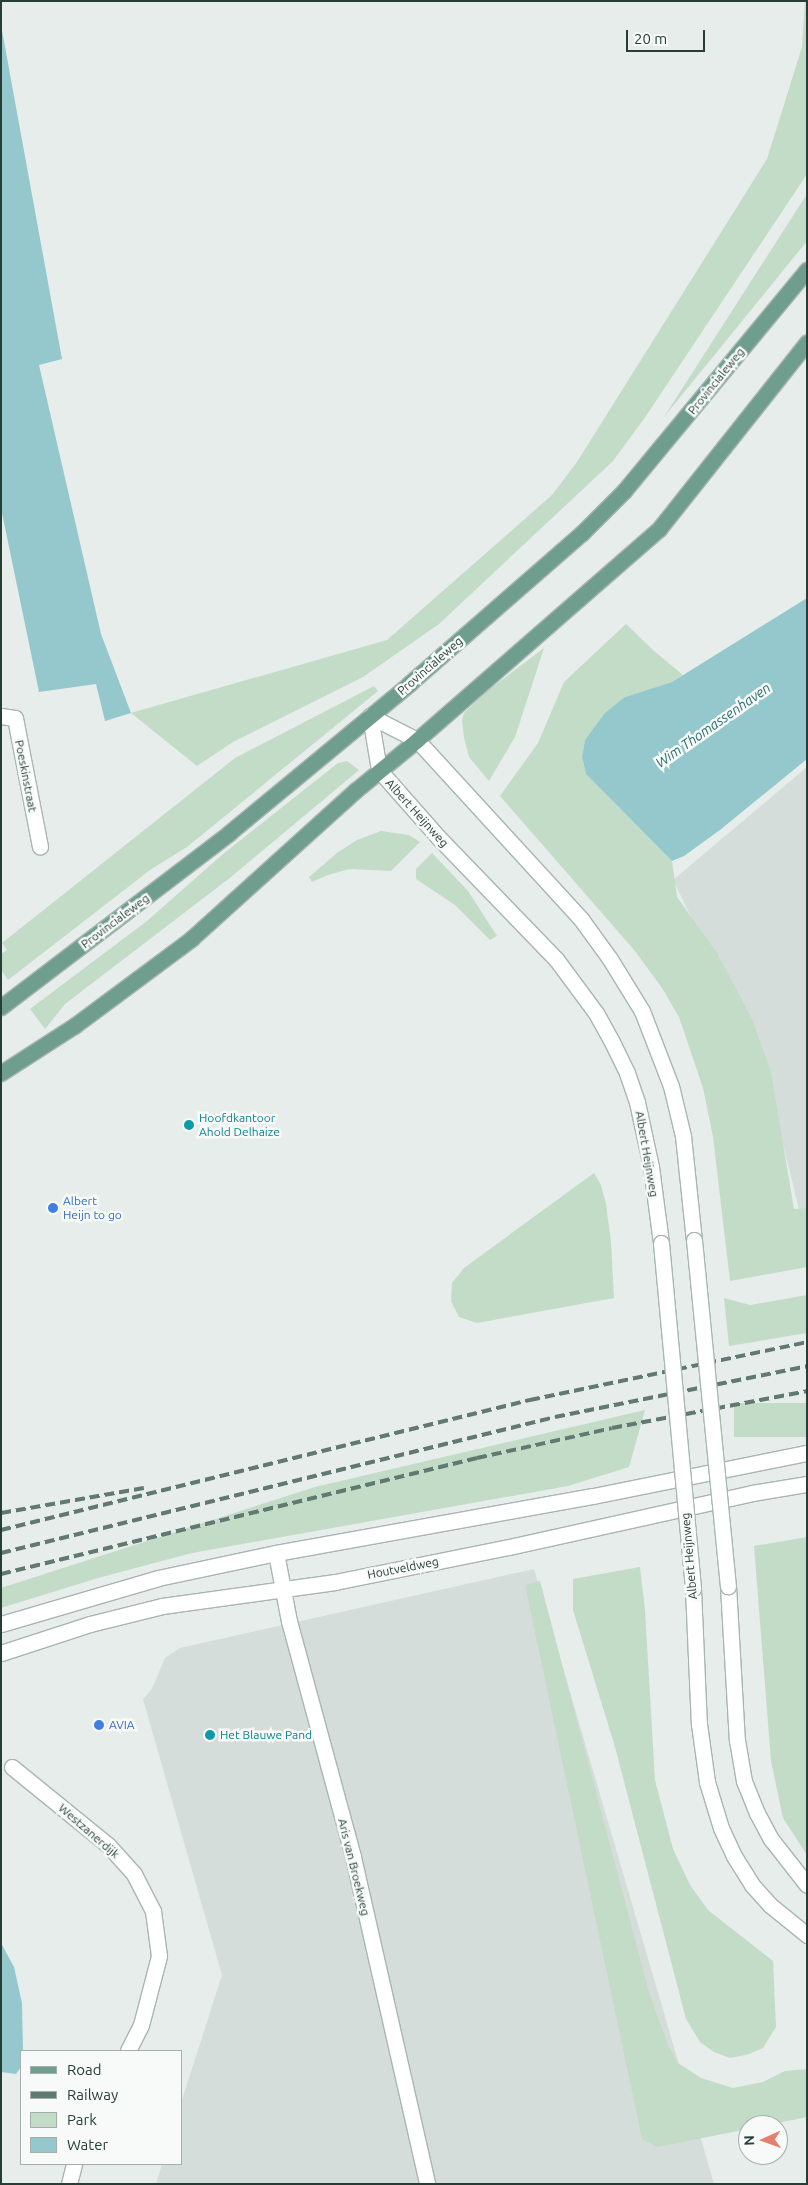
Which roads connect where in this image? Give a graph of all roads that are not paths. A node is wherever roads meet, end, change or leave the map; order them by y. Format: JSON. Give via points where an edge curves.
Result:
{"nodes":[{"id":1,"x":807,"y":270,"type":"edge"},
{"id":2,"x":807,"y":342,"type":"edge"},
{"id":3,"x":1,"y":716,"type":"edge"},
{"id":4,"x":370,"y":716,"type":"junction"},
{"id":5,"x":417,"y":740,"type":"junction"},
{"id":6,"x":379,"y":770,"type":"junction"},
{"id":7,"x":40,"y":848,"type":"dead end"},
{"id":8,"x":1,"y":1007,"type":"edge"},
{"id":9,"x":1,"y":1073,"type":"edge"},
{"id":10,"x":807,"y":1453,"type":"edge"},
{"id":11,"x":807,"y":1484,"type":"edge"},
{"id":12,"x":276,"y":1553,"type":"junction"},
{"id":13,"x":284,"y":1589,"type":"junction"},
{"id":14,"x":1,"y":1624,"type":"edge"},
{"id":15,"x":1,"y":1654,"type":"edge"},
{"id":16,"x":12,"y":1767,"type":"dead end"},
{"id":17,"x":807,"y":1885,"type":"edge"},
{"id":18,"x":807,"y":1935,"type":"edge"},
{"id":19,"x":128,"y":2050,"type":"edge"},
{"id":20,"x":74,"y":2165,"type":"edge"},
{"id":21,"x":69,"y":2184,"type":"edge"},
{"id":22,"x":427,"y":2184,"type":"edge"}],
"edges":[{"from":1,"to":4,"type":"main road","name":"Provincialeweg","via":[[624,491],[582,533]]},
{"from":2,"to":5,"type":"main road","via":[[659,529]]},
{"from":3,"to":7,"type":"street","name":"Poeskinstraat","via":[[14,718]]},
{"from":4,"to":5,"type":"street"},
{"from":4,"to":6,"type":"street","name":"Albert Heijnweg"},
{"from":4,"to":8,"type":"main road","name":"Provincialeweg","via":[[229,833]]},
{"from":5,"to":6,"type":"main road"},
{"from":5,"to":17,"type":"street","bridge":true,"via":[[581,920],[610,959],[642,1012],[671,1086],[683,1136],[694,1240],[728,1586],[737,1740],[744,1781],[757,1813],[771,1839]]},
{"from":6,"to":9,"type":"main road","via":[[192,940],[74,1026]]},
{"from":6,"to":18,"type":"street","name":"Albert Heijnweg","bridge":true,"via":[[556,959],[596,1013],[628,1073],[651,1166],[661,1244],[693,1590],[699,1724],[707,1782],[721,1828],[752,1885],[770,1905]]},
{"from":10,"to":12,"type":"street","via":[[525,1509]]},
{"from":11,"to":13,"type":"street","name":"Houtveldweg","via":[[335,1582]]},
{"from":12,"to":13,"type":"street","name":"Aris van Broekweg"},
{"from":12,"to":14,"type":"street","via":[[158,1578]]},
{"from":13,"to":15,"type":"street","name":"Houtveldweg","via":[[156,1607],[90,1624]]},
{"from":13,"to":22,"type":"street","name":"Aris van Broekweg","via":[[289,1621],[353,1857]]},
{"from":16,"to":19,"type":"street","name":"Westzanerdijk","via":[[108,1845],[134,1874],[153,1911],[159,1956],[141,2025]]},
{"from":20,"to":21,"type":"street"}]}
